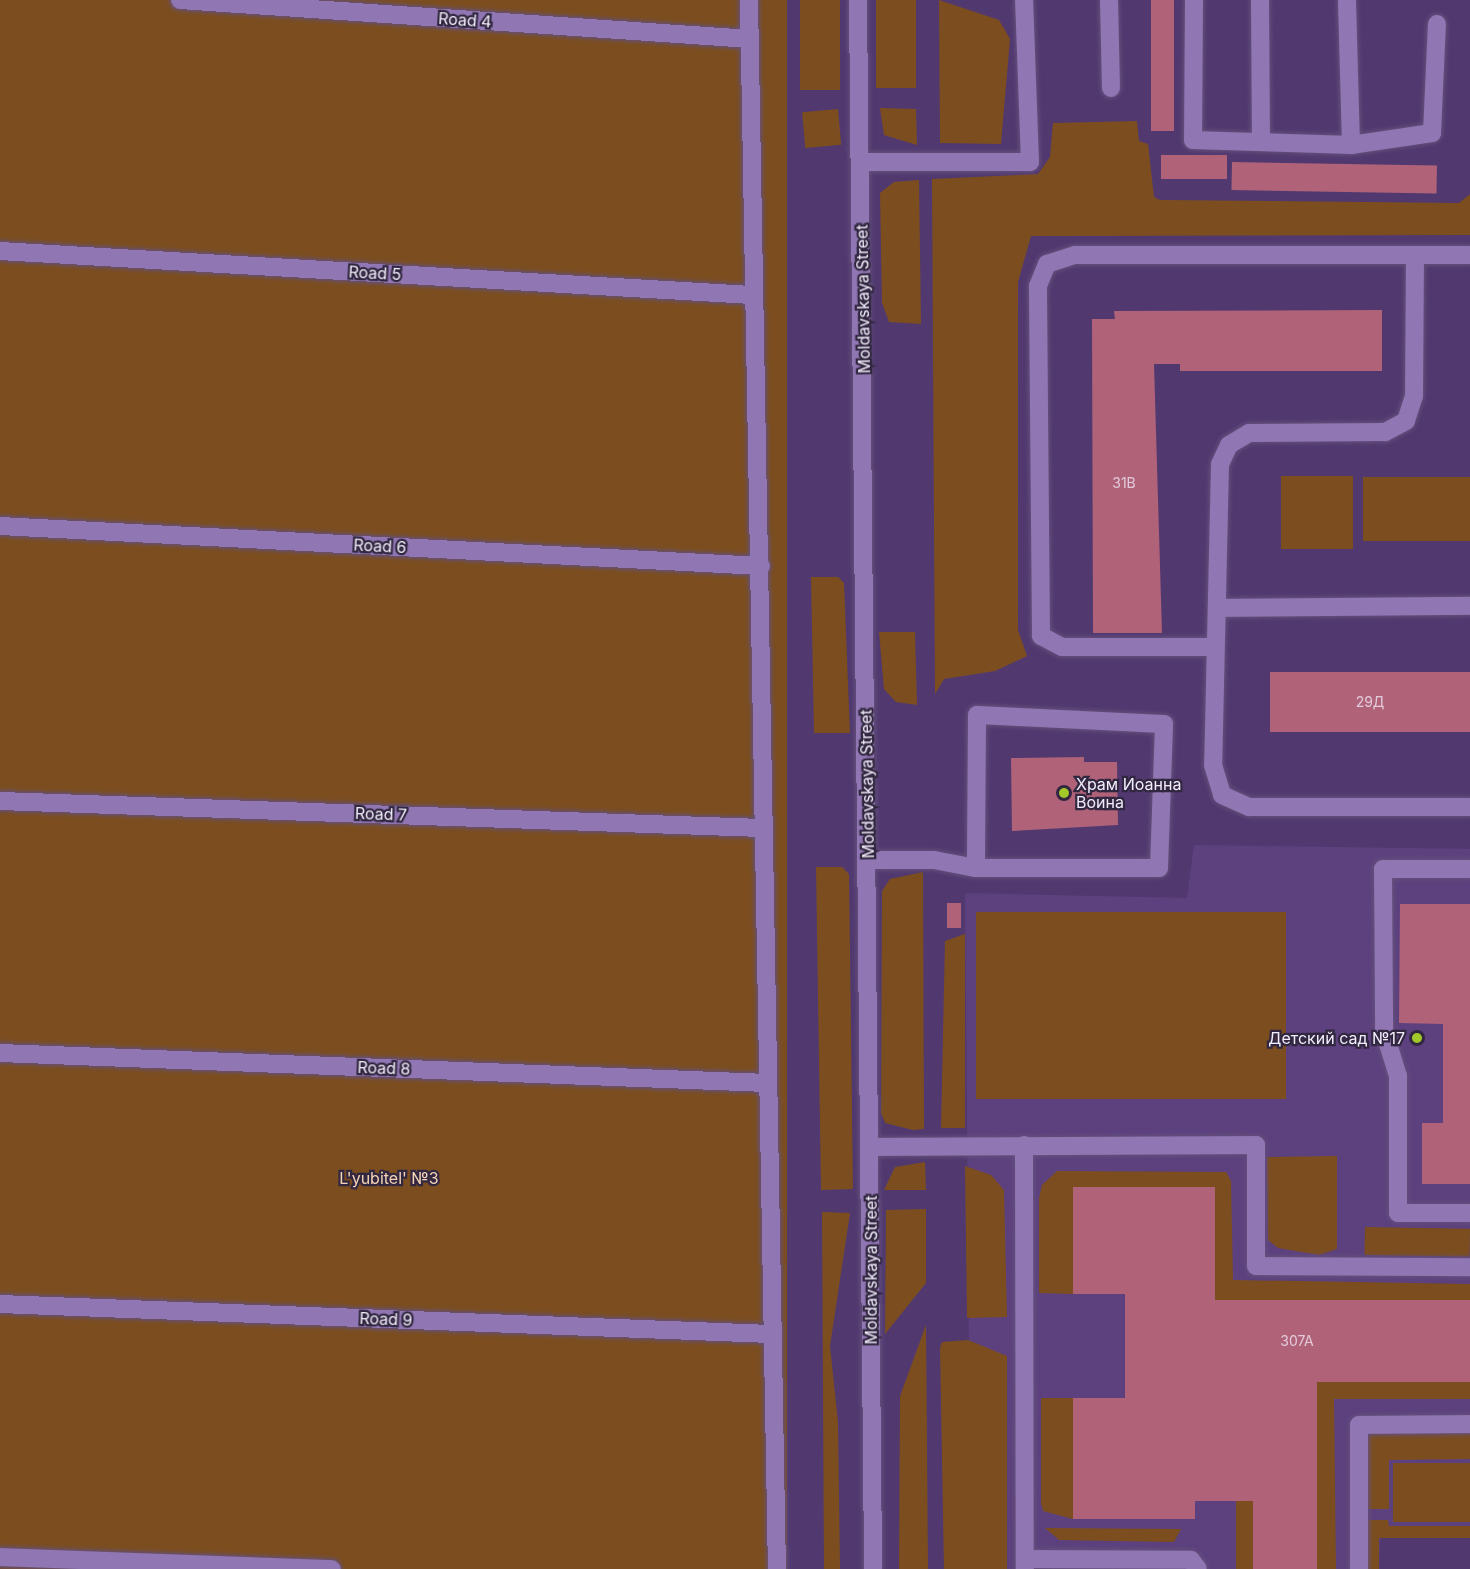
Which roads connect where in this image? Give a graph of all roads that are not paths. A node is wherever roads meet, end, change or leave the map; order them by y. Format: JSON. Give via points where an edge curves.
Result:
{"nodes":[{"id":1,"x":180,"y":0,"type":"edge"},
{"id":2,"x":749,"y":0,"type":"edge"},
{"id":3,"x":858,"y":0,"type":"edge"},
{"id":4,"x":1024,"y":0,"type":"edge"},
{"id":5,"x":1109,"y":0,"type":"edge"},
{"id":6,"x":1194,"y":0,"type":"edge"},
{"id":7,"x":1260,"y":0,"type":"edge"},
{"id":8,"x":1347,"y":0,"type":"edge"},
{"id":9,"x":1437,"y":24,"type":"dead end"},
{"id":10,"x":750,"y":39,"type":"junction"},
{"id":11,"x":1111,"y":88,"type":"dead end"},
{"id":12,"x":1261,"y":142,"type":"junction"},
{"id":13,"x":1351,"y":145,"type":"junction"},
{"id":14,"x":861,"y":162,"type":"junction"},
{"id":15,"x":0,"y":251,"type":"edge"},
{"id":16,"x":1470,"y":255,"type":"edge"},
{"id":17,"x":1415,"y":256,"type":"junction"},
{"id":18,"x":751,"y":295,"type":"junction"},
{"id":19,"x":0,"y":526,"type":"edge"},
{"id":20,"x":760,"y":566,"type":"junction"},
{"id":21,"x":1470,"y":606,"type":"edge"},
{"id":22,"x":1219,"y":608,"type":"junction"},
{"id":23,"x":1215,"y":647,"type":"junction"},
{"id":24,"x":0,"y":801,"type":"edge"},
{"id":25,"x":1470,"y":807,"type":"edge"},
{"id":26,"x":762,"y":828,"type":"junction"},
{"id":27,"x":868,"y":860,"type":"junction"},
{"id":28,"x":976,"y":868,"type":"junction"},
{"id":29,"x":1470,"y":869,"type":"edge"},
{"id":30,"x":0,"y":1053,"type":"edge"},
{"id":31,"x":768,"y":1083,"type":"junction"},
{"id":32,"x":1024,"y":1145,"type":"junction"},
{"id":33,"x":870,"y":1146,"type":"junction"},
{"id":34,"x":1470,"y":1213,"type":"edge"},
{"id":35,"x":1470,"y":1267,"type":"edge"},
{"id":36,"x":0,"y":1304,"type":"edge"},
{"id":37,"x":772,"y":1334,"type":"junction"},
{"id":38,"x":1470,"y":1424,"type":"edge"},
{"id":39,"x":0,"y":1557,"type":"edge"},
{"id":40,"x":1025,"y":1564,"type":"edge"},
{"id":41,"x":332,"y":1569,"type":"edge"},
{"id":42,"x":777,"y":1569,"type":"edge"},
{"id":43,"x":873,"y":1569,"type":"edge"},
{"id":44,"x":1198,"y":1569,"type":"edge"},
{"id":45,"x":1359,"y":1569,"type":"edge"}],
"edges":[{"from":1,"to":10,"type":"street","name":"Road 4"},
{"from":2,"to":10,"type":"street"},
{"from":3,"to":14,"type":"street","name":"Moldavskaya Street"},
{"from":4,"to":14,"type":"street","via":[[1030,162]]},
{"from":5,"to":11,"type":"street"},
{"from":6,"to":12,"type":"street","via":[[1193,140]]},
{"from":7,"to":12,"type":"street"},
{"from":8,"to":13,"type":"street"},
{"from":9,"to":13,"type":"street","via":[[1432,133]]},
{"from":10,"to":18,"type":"street"},
{"from":12,"to":13,"type":"street"},
{"from":14,"to":27,"type":"street","name":"Moldavskaya Street"},
{"from":15,"to":18,"type":"street","name":"Road 5"},
{"from":16,"to":17,"type":"street"},
{"from":17,"to":22,"type":"street","via":[[1414,396],[1406,421],[1385,432],[1249,433],[1229,445],[1220,464]]},
{"from":17,"to":23,"type":"street","via":[[1075,255],[1047,264],[1038,286],[1041,636],[1062,647]]},
{"from":18,"to":20,"type":"street"},
{"from":19,"to":20,"type":"street","name":"Road 6"},
{"from":20,"to":26,"type":"street"},
{"from":21,"to":22,"type":"street"},
{"from":22,"to":23,"type":"street"},
{"from":23,"to":25,"type":"street","via":[[1213,765],[1222,795],[1249,807]]},
{"from":24,"to":26,"type":"street","name":"Road 7"},
{"from":26,"to":31,"type":"street"},
{"from":27,"to":28,"type":"street","via":[[934,860]]},
{"from":27,"to":33,"type":"street","name":"Moldavskaya Street"},
{"from":28,"to":28,"type":"street","via":[[977,715],[1164,724],[1159,868]]},
{"from":29,"to":34,"type":"street","via":[[1383,869],[1384,1031],[1398,1076],[1398,1213]]},
{"from":30,"to":31,"type":"street","name":"Road 8"},
{"from":31,"to":37,"type":"street"},
{"from":32,"to":33,"type":"street"},
{"from":32,"to":35,"type":"street","via":[[1256,1145],[1256,1266]]},
{"from":32,"to":40,"type":"street"},
{"from":33,"to":43,"type":"street","name":"Moldavskaya Street"},
{"from":36,"to":37,"type":"street","name":"Road 9"},
{"from":37,"to":42,"type":"street"},
{"from":38,"to":45,"type":"street","via":[[1359,1425]]},
{"from":39,"to":41,"type":"street"},
{"from":40,"to":44,"type":"street","via":[[1191,1560]]}]}
